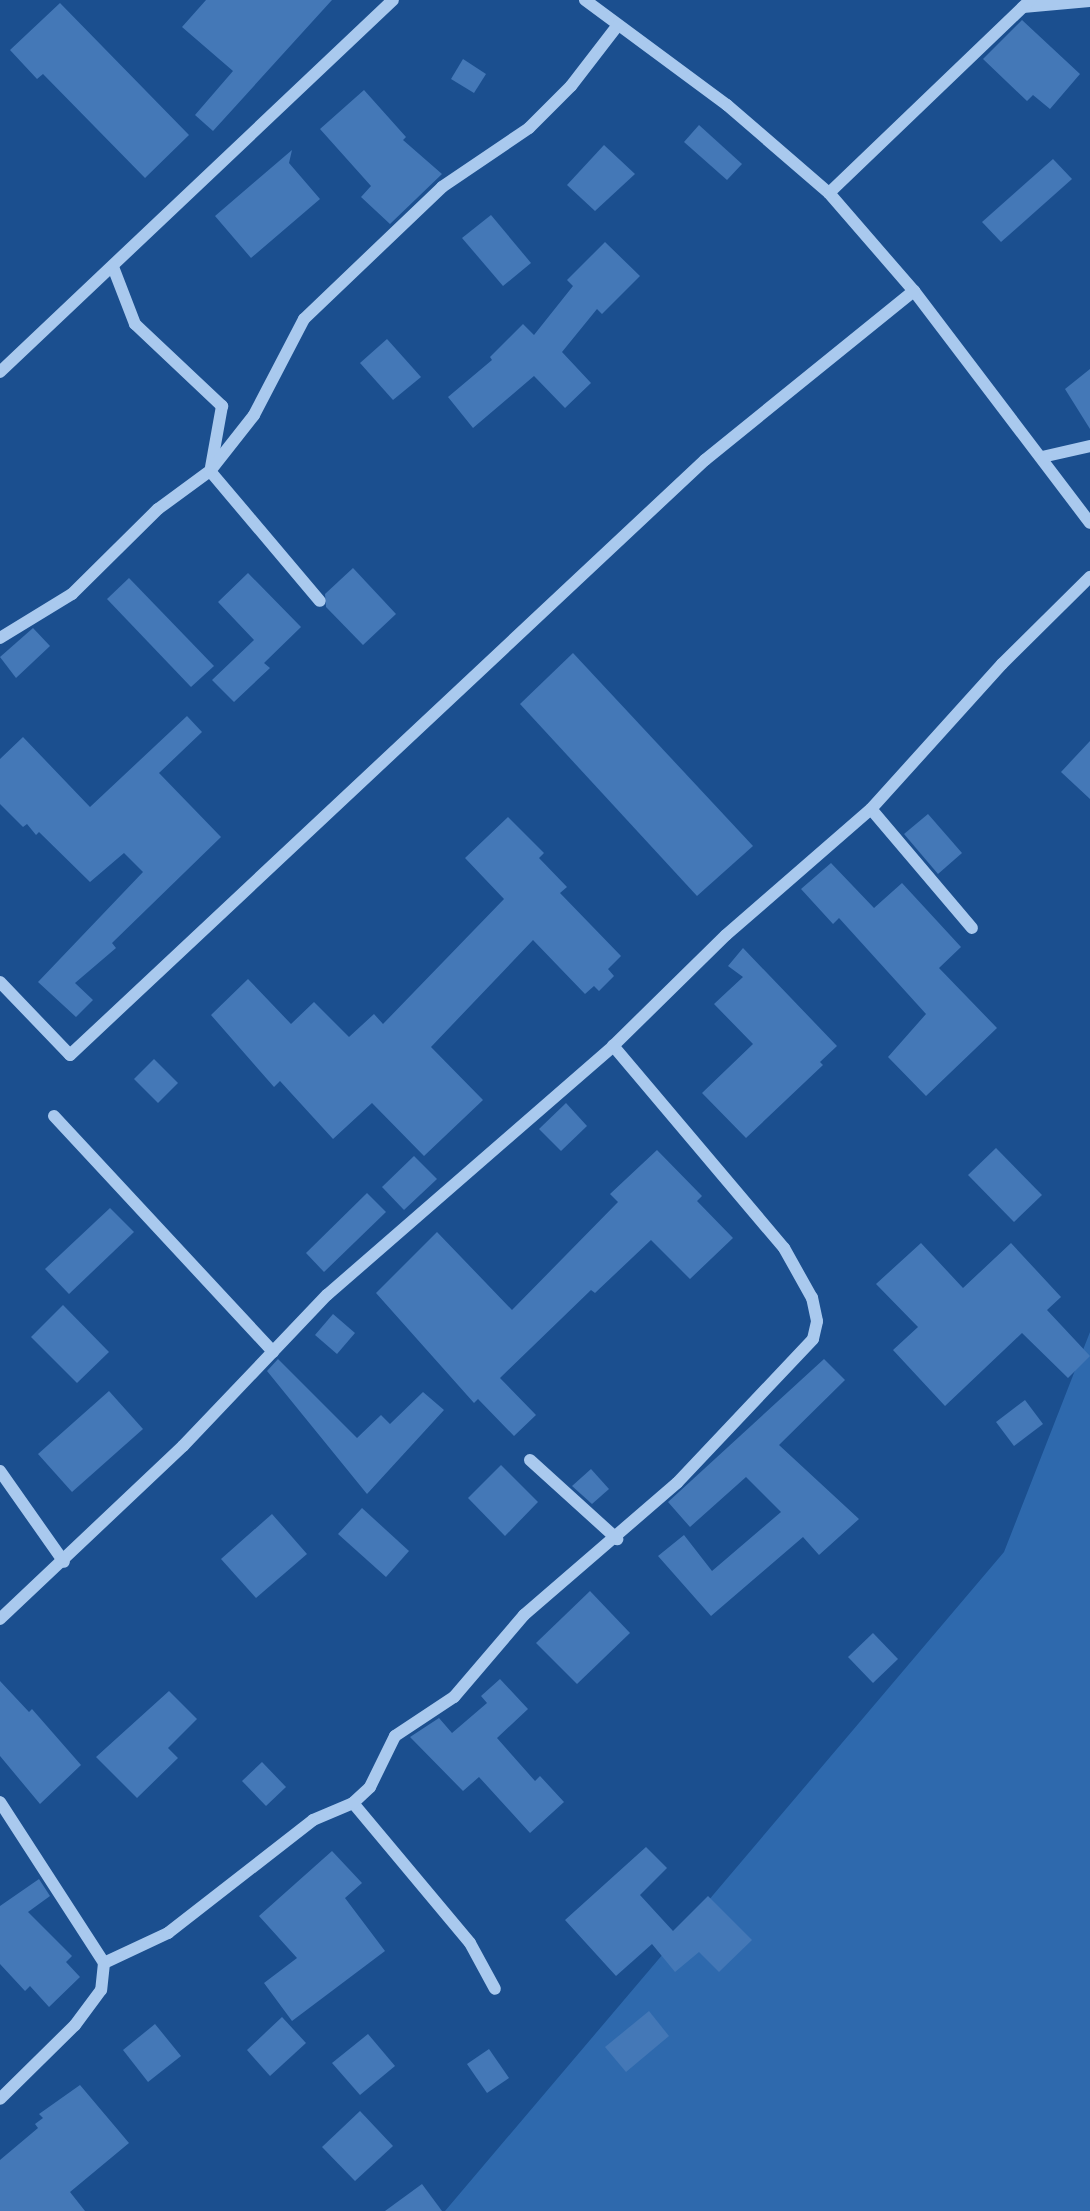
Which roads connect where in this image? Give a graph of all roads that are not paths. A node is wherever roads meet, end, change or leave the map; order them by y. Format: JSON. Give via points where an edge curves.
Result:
{"nodes":[{"id":1,"x":393,"y":0,"type":"edge"},
{"id":2,"x":585,"y":0,"type":"edge"},
{"id":3,"x":1090,"y":1,"type":"edge"},
{"id":4,"x":1026,"y":4,"type":"edge"},
{"id":5,"x":618,"y":25,"type":"junction"},
{"id":6,"x":829,"y":193,"type":"junction"},
{"id":7,"x":113,"y":267,"type":"junction"},
{"id":8,"x":914,"y":291,"type":"junction"},
{"id":9,"x":0,"y":372,"type":"edge"},
{"id":10,"x":1090,"y":446,"type":"edge"},
{"id":11,"x":1042,"y":457,"type":"junction"},
{"id":12,"x":210,"y":471,"type":"junction"},
{"id":13,"x":1090,"y":523,"type":"edge"},
{"id":14,"x":1090,"y":576,"type":"edge"},
{"id":15,"x":320,"y":601,"type":"dead end"},
{"id":16,"x":0,"y":638,"type":"edge"},
{"id":17,"x":871,"y":809,"type":"junction"},
{"id":18,"x":972,"y":928,"type":"dead end"},
{"id":19,"x":0,"y":982,"type":"edge"},
{"id":20,"x":612,"y":1046,"type":"junction"},
{"id":21,"x":54,"y":1116,"type":"dead end"},
{"id":22,"x":273,"y":1352,"type":"junction"},
{"id":23,"x":530,"y":1460,"type":"dead end"},
{"id":24,"x":0,"y":1471,"type":"edge"},
{"id":25,"x":617,"y":1539,"type":"junction"},
{"id":26,"x":64,"y":1562,"type":"junction"},
{"id":27,"x":0,"y":1619,"type":"edge"},
{"id":28,"x":0,"y":1802,"type":"edge"},
{"id":29,"x":353,"y":1804,"type":"junction"},
{"id":30,"x":104,"y":1963,"type":"junction"},
{"id":31,"x":495,"y":1989,"type":"dead end"},
{"id":32,"x":0,"y":2099,"type":"edge"}],
"edges":[{"from":1,"to":7,"type":"street"},
{"from":2,"to":5,"type":"street"},
{"from":3,"to":4,"type":"street"},
{"from":4,"to":6,"type":"street"},
{"from":5,"to":6,"type":"street","via":[[727,105]]},
{"from":5,"to":12,"type":"street","via":[[571,86],[529,128],[442,187],[304,319],[254,415]]},
{"from":6,"to":8,"type":"street"},
{"from":7,"to":9,"type":"street"},
{"from":7,"to":12,"type":"street","via":[[135,324],[222,406]]},
{"from":8,"to":11,"type":"street"},
{"from":8,"to":19,"type":"street","via":[[705,460],[70,1055]]},
{"from":10,"to":11,"type":"street"},
{"from":11,"to":13,"type":"street"},
{"from":12,"to":15,"type":"street"},
{"from":12,"to":16,"type":"street","via":[[158,509],[72,594]]},
{"from":14,"to":17,"type":"street","via":[[1002,664]]},
{"from":17,"to":18,"type":"street"},
{"from":17,"to":20,"type":"street","via":[[726,935]]},
{"from":20,"to":22,"type":"street","via":[[327,1295]]},
{"from":20,"to":25,"type":"street","via":[[784,1248],[813,1298],[817,1321],[813,1339],[788,1369]]},
{"from":21,"to":22,"type":"street"},
{"from":22,"to":26,"type":"street"},
{"from":23,"to":25,"type":"street"},
{"from":24,"to":26,"type":"street"},
{"from":25,"to":29,"type":"street","via":[[567,1574],[524,1615],[454,1698],[395,1736],[370,1787]]},
{"from":26,"to":27,"type":"street"},
{"from":28,"to":30,"type":"street"},
{"from":29,"to":30,"type":"street","via":[[313,1820],[168,1933]]},
{"from":29,"to":31,"type":"street","via":[[454,1922]]},
{"from":30,"to":32,"type":"street","via":[[101,1990],[75,2025]]}]}
